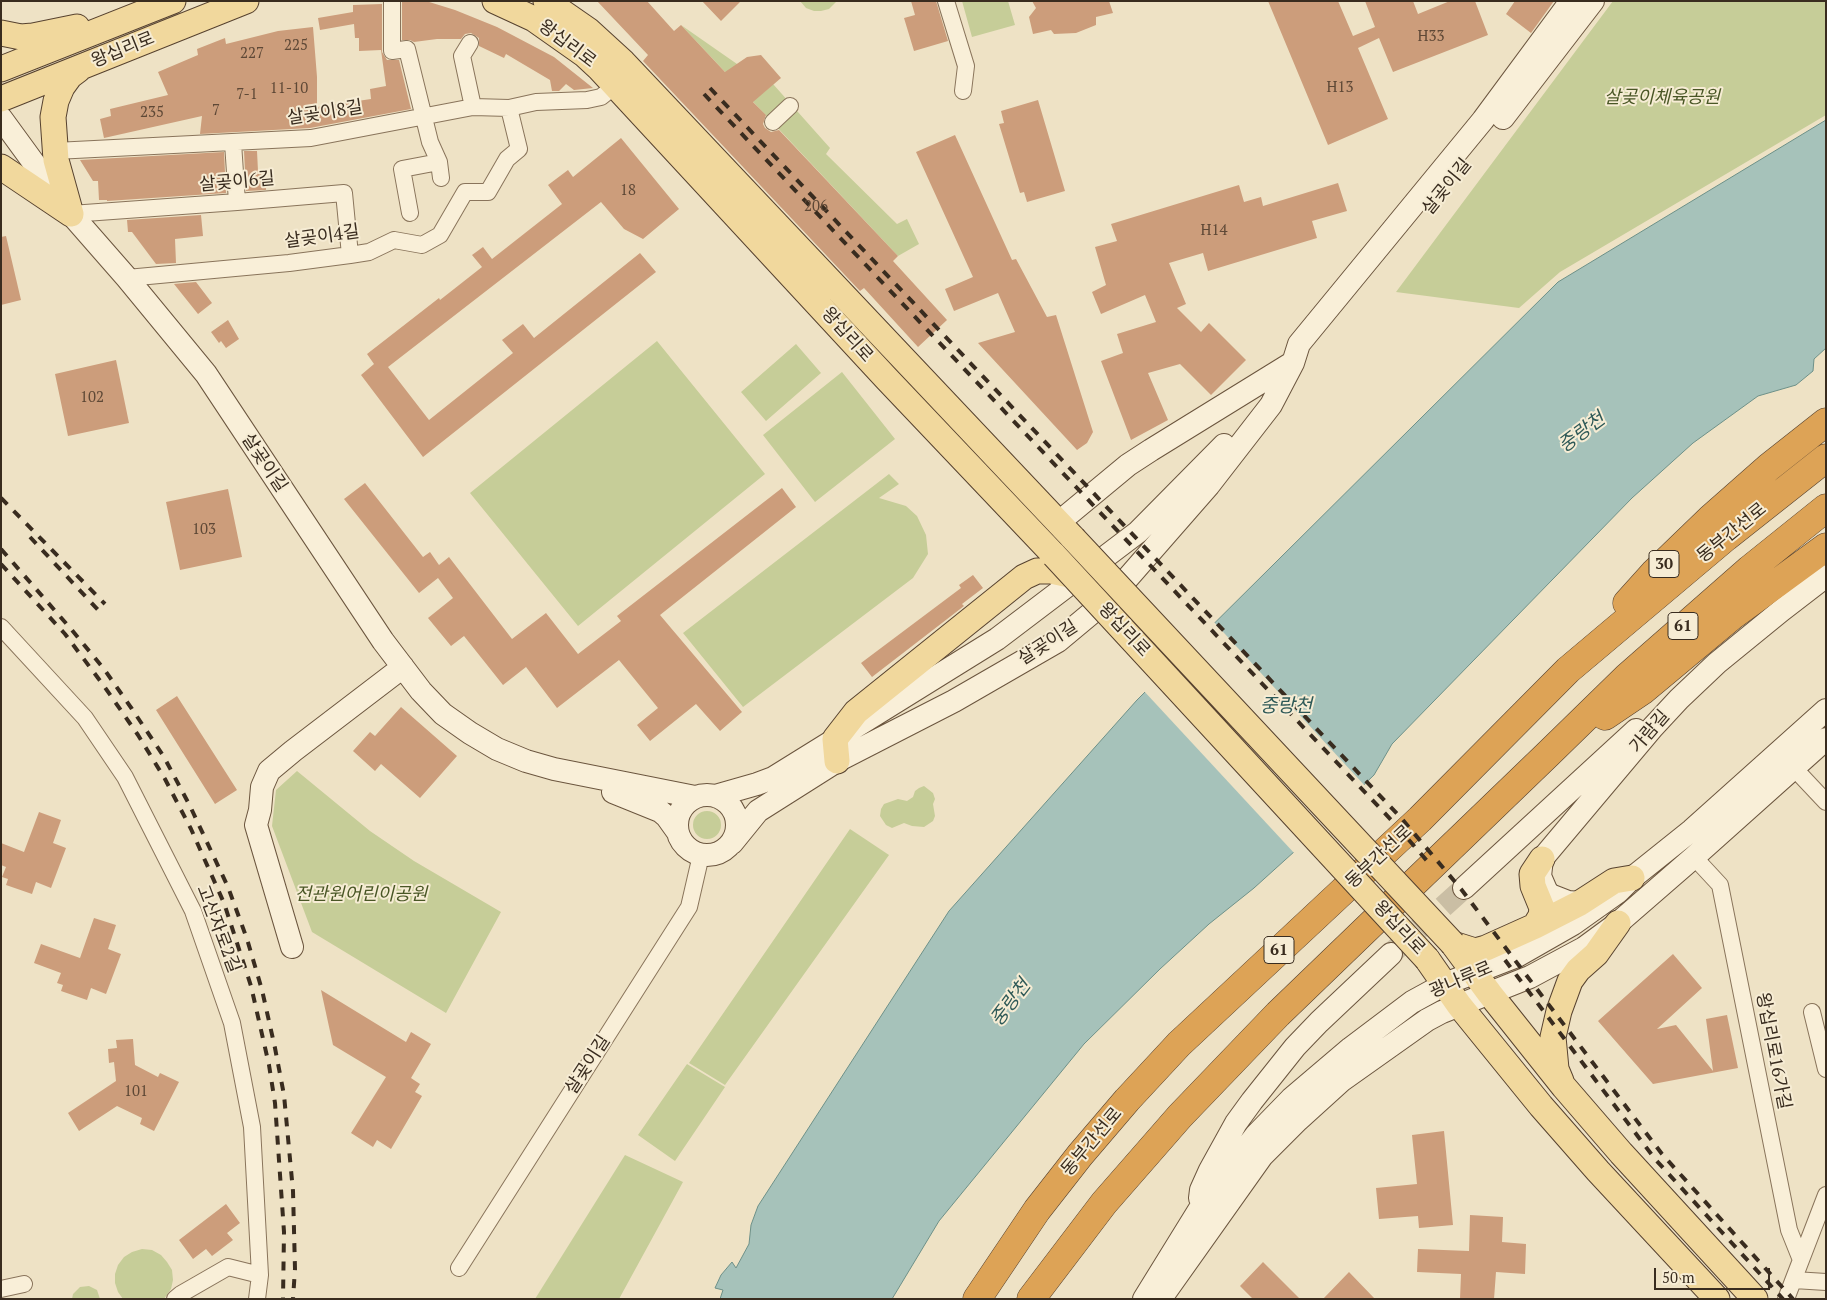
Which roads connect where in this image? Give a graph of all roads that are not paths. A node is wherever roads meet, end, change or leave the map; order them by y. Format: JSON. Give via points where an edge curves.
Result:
{"nodes":[{"id":1,"x":173,"y":1,"type":"edge"},
{"id":2,"x":246,"y":1,"type":"edge"},
{"id":3,"x":392,"y":1,"type":"edge"},
{"id":4,"x":495,"y":1,"type":"edge"},
{"id":5,"x":546,"y":1,"type":"edge"},
{"id":6,"x":946,"y":1,"type":"edge"},
{"id":7,"x":1571,"y":1,"type":"edge"},
{"id":8,"x":1592,"y":1,"type":"edge"},
{"id":9,"x":129,"y":19,"type":"junction"},
{"id":10,"x":1,"y":33,"type":"edge"},
{"id":11,"x":470,"y":43,"type":"dead end"},
{"id":12,"x":84,"y":66,"type":"junction"},
{"id":13,"x":1,"y":70,"type":"edge"},
{"id":14,"x":616,"y":85,"type":"junction"},
{"id":15,"x":963,"y":91,"type":"dead end"},
{"id":16,"x":1,"y":99,"type":"edge"},
{"id":17,"x":790,"y":106,"type":"dead end"},
{"id":18,"x":472,"y":107,"type":"junction"},
{"id":19,"x":509,"y":108,"type":"junction"},
{"id":20,"x":424,"y":116,"type":"junction"},
{"id":21,"x":1,"y":118,"type":"edge"},
{"id":22,"x":773,"y":122,"type":"dead end"},
{"id":23,"x":232,"y":142,"type":"junction"},
{"id":24,"x":55,"y":151,"type":"junction"},
{"id":25,"x":439,"y":162,"type":"junction"},
{"id":26,"x":1,"y":167,"type":"edge"},
{"id":27,"x":441,"y":178,"type":"dead end"},
{"id":28,"x":237,"y":202,"type":"junction"},
{"id":29,"x":410,"y":213,"type":"dead end"},
{"id":30,"x":71,"y":214,"type":"junction"},
{"id":31,"x":350,"y":255,"type":"junction"},
{"id":32,"x":127,"y":278,"type":"junction"},
{"id":33,"x":1292,"y":363,"type":"junction"},
{"id":34,"x":1826,"y":422,"type":"edge"},
{"id":35,"x":1826,"y":458,"type":"edge"},
{"id":36,"x":1826,"y":508,"type":"edge"},
{"id":37,"x":1066,"y":531,"type":"junction"},
{"id":38,"x":1826,"y":546,"type":"edge"},
{"id":39,"x":1046,"y":563,"type":"junction"},
{"id":40,"x":1826,"y":576,"type":"edge"},
{"id":41,"x":1,"y":627,"type":"edge"},
{"id":42,"x":403,"y":667,"type":"junction"},
{"id":43,"x":1568,"y":670,"type":"junction"},
{"id":44,"x":1679,"y":699,"type":"junction"},
{"id":45,"x":1826,"y":710,"type":"edge"},
{"id":46,"x":1826,"y":739,"type":"edge"},
{"id":47,"x":836,"y":750,"type":"junction"},
{"id":48,"x":1548,"y":754,"type":"junction"},
{"id":49,"x":1793,"y":767,"type":"junction"},
{"id":50,"x":554,"y":769,"type":"junction"},
{"id":51,"x":705,"y":796,"type":"junction"},
{"id":52,"x":1826,"y":802,"type":"edge"},
{"id":53,"x":677,"y":832,"type":"junction"},
{"id":54,"x":732,"y":843,"type":"junction"},
{"id":55,"x":701,"y":855,"type":"junction"},
{"id":56,"x":1694,"y":857,"type":"junction"},
{"id":57,"x":1542,"y":859,"type":"junction"},
{"id":58,"x":1625,"y":885,"type":"junction"},
{"id":59,"x":1464,"y":888,"type":"tunnel mouth"},
{"id":60,"x":1580,"y":903,"type":"junction"},
{"id":61,"x":1618,"y":923,"type":"junction"},
{"id":62,"x":1535,"y":926,"type":"junction"},
{"id":63,"x":1453,"y":944,"type":"junction"},
{"id":64,"x":292,"y":947,"type":"dead end"},
{"id":65,"x":1576,"y":952,"type":"junction"},
{"id":66,"x":1391,"y":954,"type":"tunnel mouth"},
{"id":67,"x":1475,"y":973,"type":"junction"},
{"id":68,"x":1445,"y":984,"type":"junction"},
{"id":69,"x":1490,"y":994,"type":"junction"},
{"id":70,"x":1459,"y":1005,"type":"junction"},
{"id":71,"x":1812,"y":1012,"type":"dead end"},
{"id":72,"x":1826,"y":1069,"type":"edge"},
{"id":73,"x":1564,"y":1087,"type":"junction"},
{"id":74,"x":1826,"y":1195,"type":"edge"},
{"id":75,"x":1199,"y":1210,"type":"junction"},
{"id":76,"x":1801,"y":1260,"type":"junction"},
{"id":77,"x":459,"y":1268,"type":"dead end"},
{"id":78,"x":260,"y":1275,"type":"junction"},
{"id":79,"x":1794,"y":1280,"type":"junction"},
{"id":80,"x":1826,"y":1282,"type":"edge"},
{"id":81,"x":24,"y":1284,"type":"dead end"},
{"id":82,"x":1,"y":1289,"type":"edge"},
{"id":83,"x":175,"y":1299,"type":"edge"},
{"id":84,"x":256,"y":1299,"type":"edge"},
{"id":85,"x":977,"y":1299,"type":"edge"},
{"id":86,"x":1031,"y":1299,"type":"edge"},
{"id":87,"x":1144,"y":1299,"type":"edge"},
{"id":88,"x":1161,"y":1299,"type":"edge"},
{"id":89,"x":1717,"y":1299,"type":"edge"},
{"id":90,"x":1755,"y":1299,"type":"edge"},
{"id":91,"x":1786,"y":1299,"type":"edge"}],
"edges":[{"from":1,"to":9,"type":"main road","name":"왕십리로"},
{"from":2,"to":12,"type":"main road","name":"왕십리로"},
{"from":3,"to":20,"type":"street","via":[[392,51],[407,49]]},
{"from":4,"to":14,"type":"main road","name":"왕십리로","via":[[534,20],[571,44]]},
{"from":5,"to":37,"type":"main road","name":"왕십리로","via":[[588,30],[623,62]]},
{"from":6,"to":15,"type":"street","via":[[966,66]]},
{"from":7,"to":33,"type":"main road","name":"살곶이길","via":[[1483,120],[1300,344]]},
{"from":8,"to":33,"type":"main road","name":"살곶이길","via":[[1494,130],[1311,354]]},
{"from":9,"to":10,"type":"main road","via":[[33,36]]},
{"from":9,"to":13,"type":"main road","name":"왕십리로"},
{"from":11,"to":18,"type":"street","via":[[462,56]]},
{"from":12,"to":16,"type":"main road","name":"왕십리로"},
{"from":12,"to":24,"type":"main road","via":[[70,76],[56,101],[53,117]]},
{"from":14,"to":19,"type":"street","name":"살곶이8길","via":[[601,97],[536,102]]},
{"from":14,"to":39,"type":"main road","name":"왕십리로","via":[[886,378]]},
{"from":17,"to":22,"type":"street"},
{"from":18,"to":19,"type":"street","name":"살곶이8길"},
{"from":18,"to":20,"type":"street","name":"살곶이8길"},
{"from":19,"to":31,"type":"street","name":"살곶이4길","via":[[519,148],[506,158],[488,192],[465,192],[440,235],[422,244],[394,240],[369,252]]},
{"from":20,"to":23,"type":"street","name":"살곶이8길","via":[[311,138]]},
{"from":20,"to":25,"type":"street"},
{"from":21,"to":30,"type":"main road","name":"살곶이길"},
{"from":23,"to":24,"type":"street","name":"살곶이8길"},
{"from":23,"to":28,"type":"street"},
{"from":24,"to":30,"type":"main road"},
{"from":25,"to":27,"type":"street"},
{"from":25,"to":29,"type":"street","via":[[402,169]]},
{"from":26,"to":30,"type":"main road"},
{"from":28,"to":30,"type":"street","name":"살곶이6길"},
{"from":28,"to":31,"type":"street","name":"살곶이6길","via":[[344,193]]},
{"from":30,"to":32,"type":"main road","name":"살곶이길"},
{"from":31,"to":32,"type":"street","name":"살곶이4길"},
{"from":32,"to":42,"type":"main road","name":"살곶이길","via":[[206,374]]},
{"from":33,"to":37,"type":"main road","via":[[1128,466]]},
{"from":33,"to":47,"type":"main road","name":"살곶이길","via":[[1219,450],[1138,532],[997,638]]},
{"from":33,"to":47,"type":"main road","name":"살곶이길","via":[[1271,405],[1209,485],[1112,596],[1058,641],[954,701]]},
{"from":34,"to":43,"type":"highway","number":"30","via":[[1710,519],[1654,573]]},
{"from":35,"to":43,"type":"highway","name":"동부간선로","number":"61"},
{"from":36,"to":48,"type":"highway","number":"61","via":[[1682,626]]},
{"from":37,"to":63,"type":"main road","name":"왕십리로","bridge":true},
{"from":38,"to":48,"type":"highway","via":[[1732,616],[1642,691]]},
{"from":39,"to":47,"type":"main road","via":[[1024,577],[856,712]]},
{"from":39,"to":68,"type":"main road","name":"왕십리로","bridge":true,"via":[[1074,576],[1428,959]]},
{"from":40,"to":44,"type":"main road","name":"가람길","via":[[1725,657]]},
{"from":41,"to":78,"type":"street","name":"고산자로2길","via":[[85,718],[125,777],[193,911],[232,1023],[252,1127]]},
{"from":42,"to":50,"type":"main road","name":"살곶이길","via":[[443,714],[470,733],[497,749]]},
{"from":42,"to":64,"type":"main road","via":[[269,771],[262,786],[256,825]]},
{"from":43,"to":85,"type":"highway","name":"동부간선로","number":"61","via":[[1420,819],[1179,1044],[1080,1155],[1037,1210]]},
{"from":44,"to":57,"type":"main road","name":"가람길"},
{"from":44,"to":59,"type":"main road","via":[[1614,750]]},
{"from":45,"to":58,"type":"main road","name":"광나루로","via":[[1692,830]]},
{"from":46,"to":49,"type":"main road","name":"광나루로"},
{"from":47,"to":51,"type":"main road","name":"살곶이길","via":[[757,784]]},
{"from":47,"to":54,"type":"main road","name":"살곶이길","via":[[758,811]]},
{"from":48,"to":86,"type":"highway","number":"61","via":[[1284,1007],[1228,1065],[1104,1203]]},
{"from":49,"to":52,"type":"street"},
{"from":49,"to":56,"type":"main road","name":"광나루로"},
{"from":50,"to":51,"type":"main road","name":"살곶이길"},
{"from":50,"to":53,"type":"main road","name":"살곶이길","via":[[651,806],[667,817]]},
{"from":51,"to":53,"type":"main road","via":[[686,803],[680,811]]},
{"from":51,"to":54,"type":"main road","via":[[724,800],[736,814],[738,824]]},
{"from":53,"to":55,"type":"main road","via":[[685,847]]},
{"from":54,"to":55,"type":"main road","via":[[718,854]]},
{"from":55,"to":77,"type":"street","name":"살곶이길","via":[[689,907]]},
{"from":56,"to":61,"type":"main road","name":"광나루로"},
{"from":56,"to":76,"type":"street","name":"왕십리로16가길","via":[[1720,885],[1789,1230]]},
{"from":57,"to":60,"type":"main road","via":[[1540,876],[1550,895]]},
{"from":57,"to":62,"type":"main road","via":[[1532,874],[1542,908]]},
{"from":58,"to":60,"type":"main road","via":[[1614,881]]},
{"from":58,"to":65,"type":"main road","via":[[1605,914],[1574,937],[1572,944]]},
{"from":58,"to":67,"type":"main road","name":"광나루로","via":[[1546,940]]},
{"from":60,"to":62,"type":"main road"},
{"from":61,"to":65,"type":"main road","name":"광나루로"},
{"from":61,"to":73,"type":"main road","via":[[1596,954],[1578,970],[1559,1011],[1553,1037],[1556,1069]]},
{"from":62,"to":63,"type":"main road","via":[[1486,948],[1475,950]]},
{"from":63,"to":67,"type":"main road","name":"왕십리로"},
{"from":65,"to":69,"type":"main road","name":"광나루로"},
{"from":66,"to":75,"type":"main road","via":[[1319,1022],[1252,1101],[1210,1170],[1201,1190]]},
{"from":67,"to":68,"type":"main road","name":"광나루로"},
{"from":67,"to":69,"type":"main road","name":"왕십리로"},
{"from":68,"to":70,"type":"main road","name":"왕십리로"},
{"from":68,"to":75,"type":"main road","name":"광나루로","via":[[1351,1048],[1291,1099],[1256,1135]]},
{"from":69,"to":70,"type":"main road","name":"광나루로"},
{"from":69,"to":73,"type":"main road","name":"왕십리로"},
{"from":70,"to":88,"type":"main road","name":"광나루로","via":[[1427,1020],[1341,1081],[1298,1120],[1262,1156]]},
{"from":70,"to":89,"type":"main road","name":"왕십리로","via":[[1598,1171]]},
{"from":71,"to":72,"type":"street"},
{"from":73,"to":90,"type":"main road","name":"왕십리로"},
{"from":74,"to":76,"type":"street"},
{"from":75,"to":87,"type":"main road","name":"광나루로"},
{"from":76,"to":79,"type":"street"},
{"from":78,"to":83,"type":"street","via":[[228,1267]]},
{"from":78,"to":84,"type":"street","name":"고산자로2길"},
{"from":79,"to":80,"type":"street"},
{"from":79,"to":91,"type":"street"},
{"from":81,"to":82,"type":"street"}]}
